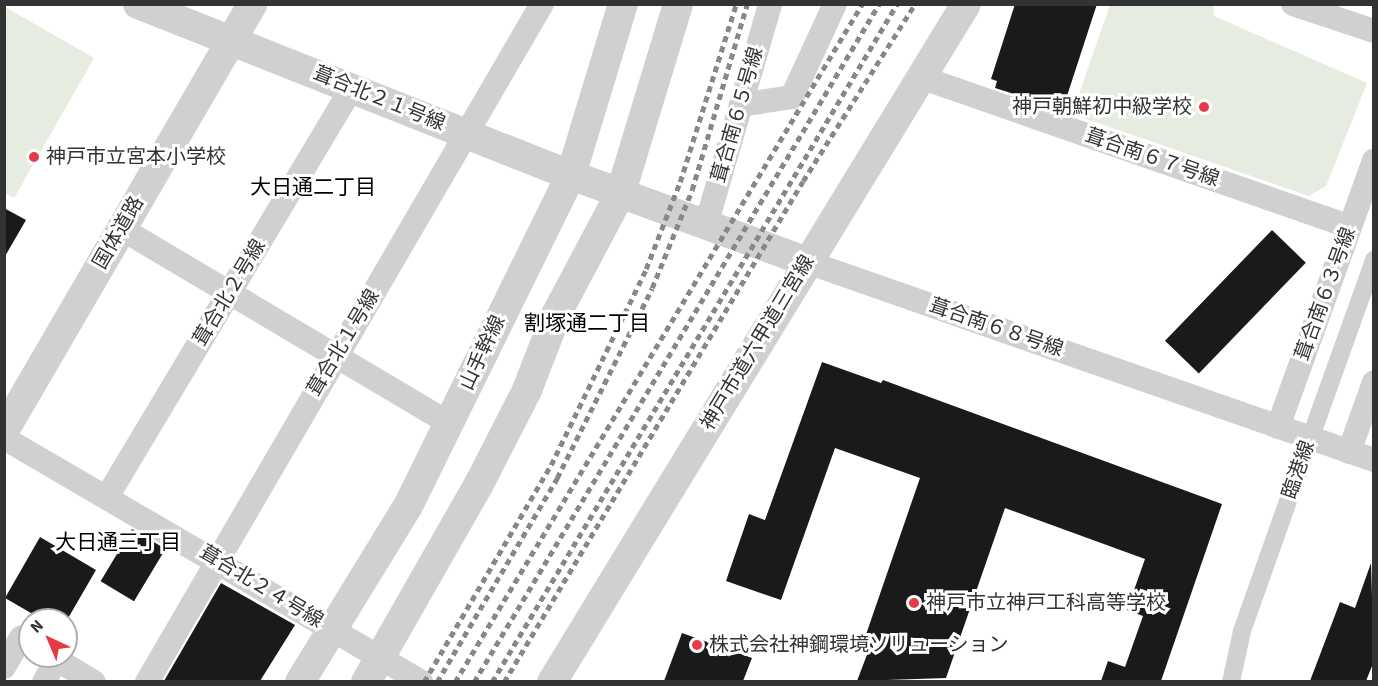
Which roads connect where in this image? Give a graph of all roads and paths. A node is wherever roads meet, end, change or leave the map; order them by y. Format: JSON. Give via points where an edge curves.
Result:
{"nodes":[{"id":1,"x":138,"y":4,"type":"edge"},
{"id":2,"x":253,"y":4,"type":"edge"},
{"id":3,"x":542,"y":4,"type":"edge"},
{"id":4,"x":623,"y":4,"type":"edge"},
{"id":5,"x":678,"y":4,"type":"edge"},
{"id":6,"x":770,"y":4,"type":"edge"},
{"id":7,"x":835,"y":4,"type":"edge"},
{"id":8,"x":966,"y":4,"type":"edge"},
{"id":9,"x":1293,"y":4,"type":"edge"},
{"id":10,"x":1374,"y":31,"type":"edge"},
{"id":11,"x":232,"y":40,"type":"junction"},
{"id":12,"x":920,"y":78,"type":"junction"},
{"id":13,"x":352,"y":88,"type":"junction"},
{"id":14,"x":741,"y":105,"type":"junction"},
{"id":15,"x":467,"y":135,"type":"junction"},
{"id":16,"x":1374,"y":161,"type":"edge"},
{"id":17,"x":571,"y":176,"type":"junction"},
{"id":18,"x":621,"y":192,"type":"junction"},
{"id":19,"x":706,"y":225,"type":"junction"},
{"id":20,"x":1350,"y":227,"type":"junction"},
{"id":21,"x":122,"y":229,"type":"junction"},
{"id":22,"x":1374,"y":260,"type":"edge"},
{"id":23,"x":807,"y":262,"type":"junction"},
{"id":24,"x":229,"y":295,"type":"junction"},
{"id":25,"x":335,"y":359,"type":"junction"},
{"id":26,"x":1374,"y":382,"type":"edge"},
{"id":27,"x":450,"y":424,"type":"junction"},
{"id":28,"x":1278,"y":427,"type":"junction"},
{"id":29,"x":4,"y":431,"type":"edge"},
{"id":30,"x":4,"y":438,"type":"edge"},
{"id":31,"x":1349,"y":452,"type":"junction"},
{"id":32,"x":1374,"y":460,"type":"edge"},
{"id":33,"x":107,"y":497,"type":"junction"},
{"id":34,"x":216,"y":560,"type":"junction"},
{"id":35,"x":331,"y":629,"type":"junction"},
{"id":36,"x":18,"y":637,"type":"edge"},
{"id":37,"x":4,"y":667,"type":"edge"},
{"id":38,"x":71,"y":668,"type":"edge"},
{"id":39,"x":373,"y":670,"type":"edge"},
{"id":40,"x":94,"y":681,"type":"edge"},
{"id":41,"x":147,"y":681,"type":"edge"},
{"id":42,"x":300,"y":681,"type":"edge"},
{"id":43,"x":421,"y":681,"type":"edge"},
{"id":44,"x":552,"y":681,"type":"edge"},
{"id":45,"x":1232,"y":681,"type":"edge"}],
"edges":[{"from":1,"to":11,"type":"street","name":"葺合北２１号線"},
{"from":2,"to":11,"type":"street","name":"国体道路"},
{"from":3,"to":15,"type":"street","name":"葺合北１号線"},
{"from":4,"to":17,"type":"street","name":"山手幹線"},
{"from":5,"to":18,"type":"street"},
{"from":6,"to":14,"type":"street","name":"葺合南６５号線"},
{"from":7,"to":14,"type":"street","via":[[792,97]]},
{"from":8,"to":12,"type":"street","name":"神戸市道六甲道三宮線"},
{"from":9,"to":10,"type":"street"},
{"from":11,"to":13,"type":"street","name":"葺合北２１号線"},
{"from":11,"to":21,"type":"street","name":"国体道路"},
{"from":12,"to":20,"type":"street","name":"葺合南６７号線"},
{"from":12,"to":23,"type":"street","name":"神戸市道六甲道三宮線"},
{"from":13,"to":15,"type":"street","name":"葺合北２１号線"},
{"from":13,"to":24,"type":"street","name":"葺合北２号線"},
{"from":14,"to":19,"type":"street","name":"葺合南６５号線"},
{"from":15,"to":17,"type":"street","name":"葺合北２１号線"},
{"from":15,"to":25,"type":"street","name":"葺合北１号線"},
{"from":16,"to":20,"type":"street","name":"葺合南６３号線"},
{"from":17,"to":18,"type":"street","name":"葺合北２１号線"},
{"from":17,"to":27,"type":"street","name":"山手幹線"},
{"from":18,"to":19,"type":"street","name":"葺合南６８号線"},
{"from":18,"to":39,"type":"street","via":[[557,313],[527,390],[479,484]]},
{"from":19,"to":23,"type":"street","name":"葺合南６８号線"},
{"from":20,"to":28,"type":"street","name":"葺合南６３号線"},
{"from":21,"to":24,"type":"street"},
{"from":21,"to":29,"type":"street","name":"国体道路"},
{"from":22,"to":45,"type":"street","name":"臨港線","bridge":true,"via":[[1242,631]]},
{"from":23,"to":28,"type":"street","name":"葺合南６８号線"},
{"from":23,"to":44,"type":"street","name":"神戸市道六甲道三宮線"},
{"from":24,"to":25,"type":"street"},
{"from":24,"to":33,"type":"street","name":"葺合北２号線"},
{"from":25,"to":27,"type":"street"},
{"from":25,"to":34,"type":"street","name":"葺合北１号線"},
{"from":26,"to":31,"type":"street"},
{"from":27,"to":35,"type":"street","name":"山手幹線","via":[[408,506]]},
{"from":28,"to":31,"type":"street","name":"葺合南６８号線"},
{"from":30,"to":33,"type":"street","name":"葺合北２４号線"},
{"from":31,"to":32,"type":"street","name":"葺合南６８号線"},
{"from":33,"to":34,"type":"street","name":"葺合北２４号線"},
{"from":34,"to":35,"type":"street","name":"葺合北２４号線"},
{"from":34,"to":41,"type":"street","name":"葺合北１号線"},
{"from":35,"to":39,"type":"street","name":"葺合北２４号線"},
{"from":35,"to":42,"type":"street","name":"山手幹線"},
{"from":36,"to":37,"type":"street"},
{"from":38,"to":40,"type":"street"},
{"from":39,"to":43,"type":"street","name":"葺合北２４号線"}]}
